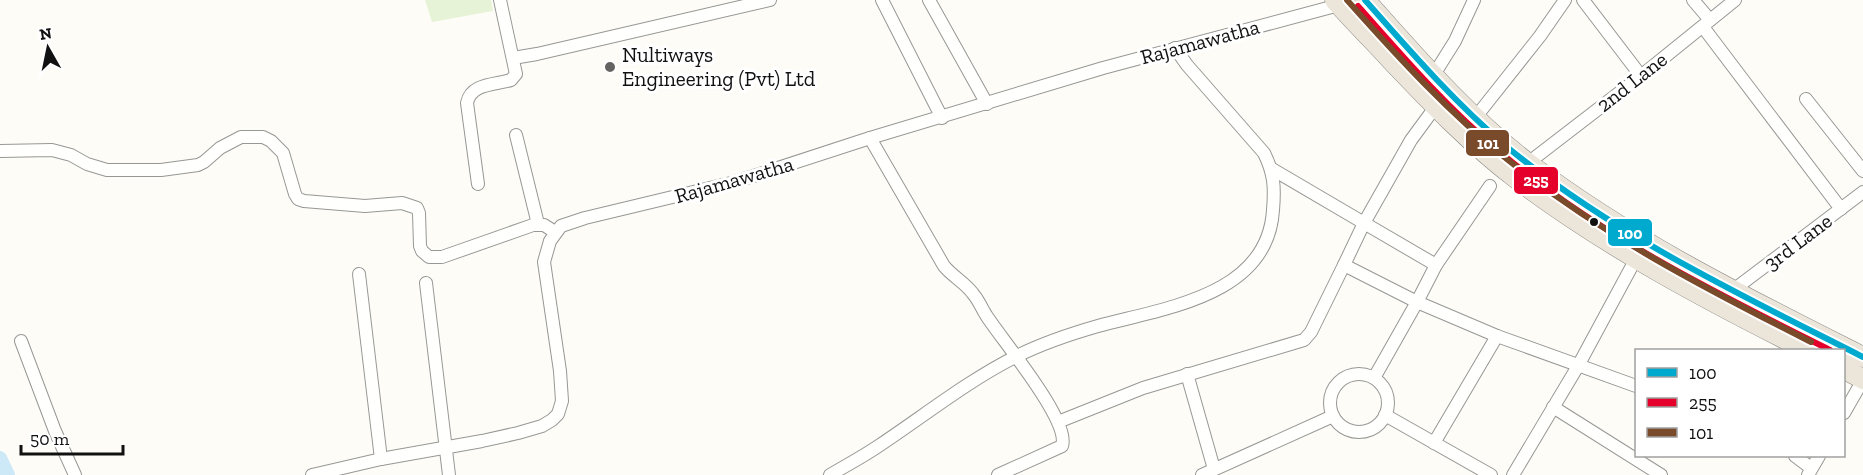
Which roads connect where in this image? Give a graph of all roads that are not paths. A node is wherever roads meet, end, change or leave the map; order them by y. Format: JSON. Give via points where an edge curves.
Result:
{"nodes":[{"id":1,"x":501,"y":0,"type":"edge"},
{"id":2,"x":770,"y":0,"type":"edge"},
{"id":3,"x":882,"y":0,"type":"edge"},
{"id":4,"x":929,"y":0,"type":"edge"},
{"id":5,"x":1366,"y":0,"type":"edge"},
{"id":6,"x":1474,"y":0,"type":"edge"},
{"id":7,"x":1565,"y":0,"type":"edge"},
{"id":8,"x":1583,"y":0,"type":"edge"},
{"id":9,"x":1693,"y":0,"type":"edge"},
{"id":10,"x":1736,"y":0,"type":"edge"},
{"id":11,"x":1337,"y":2,"type":"edge"},
{"id":12,"x":1706,"y":24,"type":"junction"},
{"id":13,"x":1175,"y":48,"type":"junction"},
{"id":14,"x":513,"y":58,"type":"junction"},
{"id":15,"x":1433,"y":76,"type":"junction"},
{"id":16,"x":1641,"y":76,"type":"junction"},
{"id":17,"x":1806,"y":99,"type":"dead end"},
{"id":18,"x":987,"y":104,"type":"junction"},
{"id":19,"x":1436,"y":106,"type":"junction"},
{"id":20,"x":942,"y":118,"type":"junction"},
{"id":21,"x":1475,"y":118,"type":"junction"},
{"id":22,"x":516,"y":135,"type":"dead end"},
{"id":23,"x":870,"y":138,"type":"junction"},
{"id":24,"x":0,"y":152,"type":"edge"},
{"id":25,"x":1528,"y":163,"type":"junction"},
{"id":26,"x":1272,"y":169,"type":"junction"},
{"id":27,"x":1863,"y":171,"type":"edge"},
{"id":28,"x":478,"y":184,"type":"dead end"},
{"id":29,"x":1490,"y":186,"type":"dead end"},
{"id":30,"x":1863,"y":192,"type":"edge"},
{"id":31,"x":1841,"y":209,"type":"junction"},
{"id":32,"x":1364,"y":223,"type":"junction"},
{"id":33,"x":538,"y":224,"type":"junction"},
{"id":34,"x":555,"y":232,"type":"junction"},
{"id":35,"x":1641,"y":250,"type":"junction"},
{"id":36,"x":1344,"y":265,"type":"junction"},
{"id":37,"x":1436,"y":265,"type":"junction"},
{"id":38,"x":359,"y":273,"type":"dead end"},
{"id":39,"x":426,"y":283,"type":"dead end"},
{"id":40,"x":1732,"y":291,"type":"junction"},
{"id":41,"x":1418,"y":302,"type":"junction"},
{"id":42,"x":1497,"y":336,"type":"junction"},
{"id":43,"x":21,"y":341,"type":"dead end"},
{"id":44,"x":1803,"y":349,"type":"edge"},
{"id":45,"x":1017,"y":356,"type":"junction"},
{"id":46,"x":1863,"y":357,"type":"edge"},
{"id":47,"x":1578,"y":366,"type":"junction"},
{"id":48,"x":1845,"y":370,"type":"edge"},
{"id":49,"x":1187,"y":374,"type":"junction"},
{"id":50,"x":1374,"y":378,"type":"junction"},
{"id":51,"x":1863,"y":379,"type":"edge"},
{"id":52,"x":1635,"y":386,"type":"edge"},
{"id":53,"x":1553,"y":407,"type":"junction"},
{"id":54,"x":1845,"y":411,"type":"edge"},
{"id":55,"x":1385,"y":415,"type":"junction"},
{"id":56,"x":1333,"y":416,"type":"junction"},
{"id":57,"x":1058,"y":422,"type":"junction"},
{"id":58,"x":1434,"y":443,"type":"junction"},
{"id":59,"x":445,"y":447,"type":"junction"},
{"id":60,"x":1796,"y":457,"type":"edge"},
{"id":61,"x":1818,"y":457,"type":"edge"},
{"id":62,"x":381,"y":459,"type":"junction"},
{"id":63,"x":1214,"y":469,"type":"junction"},
{"id":64,"x":340,"y":471,"type":"edge"},
{"id":65,"x":1809,"y":472,"type":"edge"},
{"id":66,"x":75,"y":475,"type":"edge"},
{"id":67,"x":312,"y":475,"type":"edge"},
{"id":68,"x":449,"y":475,"type":"edge"},
{"id":69,"x":830,"y":475,"type":"edge"},
{"id":70,"x":998,"y":475,"type":"edge"},
{"id":71,"x":1202,"y":475,"type":"edge"},
{"id":72,"x":1491,"y":475,"type":"edge"},
{"id":73,"x":1513,"y":475,"type":"edge"},
{"id":74,"x":1661,"y":475,"type":"edge"}],
"edges":[{"from":1,"to":14,"type":"street"},
{"from":2,"to":14,"type":"street"},
{"from":3,"to":20,"type":"street"},
{"from":4,"to":18,"type":"street"},
{"from":5,"to":15,"type":"highway"},
{"from":6,"to":15,"type":"street"},
{"from":7,"to":21,"type":"street"},
{"from":8,"to":16,"type":"street"},
{"from":9,"to":12,"type":"street"},
{"from":10,"to":12,"type":"street","name":"2nd Lane"},
{"from":11,"to":13,"type":"street","name":"Rajamawatha"},
{"from":11,"to":19,"type":"highway"},
{"from":12,"to":16,"type":"street","name":"2nd Lane"},
{"from":12,"to":31,"type":"street"},
{"from":13,"to":18,"type":"street","name":"Rajamawatha"},
{"from":13,"to":26,"type":"street","via":[[1264,153]]},
{"from":14,"to":28,"type":"street","via":[[516,74],[511,80],[478,88],[468,97]]},
{"from":15,"to":21,"type":"highway"},
{"from":16,"to":25,"type":"street","name":"2nd Lane"},
{"from":17,"to":27,"type":"street"},
{"from":18,"to":20,"type":"street","name":"Rajamawatha"},
{"from":19,"to":32,"type":"street","via":[[1411,140]]},
{"from":19,"to":35,"type":"highway","via":[[1501,169],[1584,226]]},
{"from":20,"to":23,"type":"street","name":"Rajamawatha"},
{"from":21,"to":25,"type":"highway"},
{"from":22,"to":33,"type":"street"},
{"from":23,"to":34,"type":"street","name":"Rajamawatha","via":[[735,182],[585,218]]},
{"from":23,"to":45,"type":"street","via":[[944,266],[974,295]]},
{"from":24,"to":33,"type":"street","via":[[52,150],[107,170],[161,170],[198,165],[241,137],[263,137],[283,153],[298,199],[365,206],[402,203],[417,208],[420,246],[429,257],[442,257]]},
{"from":25,"to":35,"type":"highway","via":[[1594,210]]},
{"from":26,"to":32,"type":"street"},
{"from":26,"to":45,"type":"street","via":[[1273,219],[1268,236],[1248,268],[1233,280],[1178,305],[1064,336]]},
{"from":29,"to":37,"type":"street"},
{"from":30,"to":31,"type":"street","name":"3rd Lane"},
{"from":31,"to":40,"type":"street","name":"3rd Lane"},
{"from":32,"to":36,"type":"street"},
{"from":32,"to":37,"type":"street"},
{"from":33,"to":34,"type":"street"},
{"from":34,"to":59,"type":"street","via":[[544,262],[560,371],[562,401],[558,414],[530,430]]},
{"from":35,"to":40,"type":"highway"},
{"from":35,"to":44,"type":"highway","via":[[1723,308]]},
{"from":35,"to":47,"type":"street"},
{"from":36,"to":41,"type":"street"},
{"from":36,"to":49,"type":"street","via":[[1304,340]]},
{"from":37,"to":41,"type":"street"},
{"from":38,"to":62,"type":"street"},
{"from":39,"to":59,"type":"street"},
{"from":40,"to":46,"type":"highway"},
{"from":41,"to":42,"type":"street"},
{"from":41,"to":50,"type":"street"},
{"from":42,"to":47,"type":"street"},
{"from":42,"to":58,"type":"street"},
{"from":43,"to":66,"type":"street"},
{"from":45,"to":57,"type":"street"},
{"from":45,"to":69,"type":"street"},
{"from":47,"to":52,"type":"street"},
{"from":47,"to":53,"type":"street"},
{"from":48,"to":51,"type":"highway"},
{"from":49,"to":57,"type":"street"},
{"from":49,"to":63,"type":"street"},
{"from":50,"to":55,"type":"street","via":[[1389,401]]},
{"from":50,"to":56,"type":"street","via":[[1356,374],[1340,382],[1331,398]]},
{"from":51,"to":54,"type":"street"},
{"from":53,"to":73,"type":"street"},
{"from":53,"to":74,"type":"street"},
{"from":55,"to":56,"type":"street","via":[[1376,427],[1357,432],[1339,424]]},
{"from":55,"to":58,"type":"street"},
{"from":56,"to":63,"type":"street"},
{"from":57,"to":70,"type":"street","via":[[1064,439],[1062,446]]},
{"from":58,"to":72,"type":"street"},
{"from":59,"to":62,"type":"street"},
{"from":59,"to":68,"type":"street"},
{"from":60,"to":65,"type":"street"},
{"from":61,"to":65,"type":"street"},
{"from":62,"to":64,"type":"street"},
{"from":63,"to":71,"type":"street"},
{"from":64,"to":67,"type":"street"}]}
